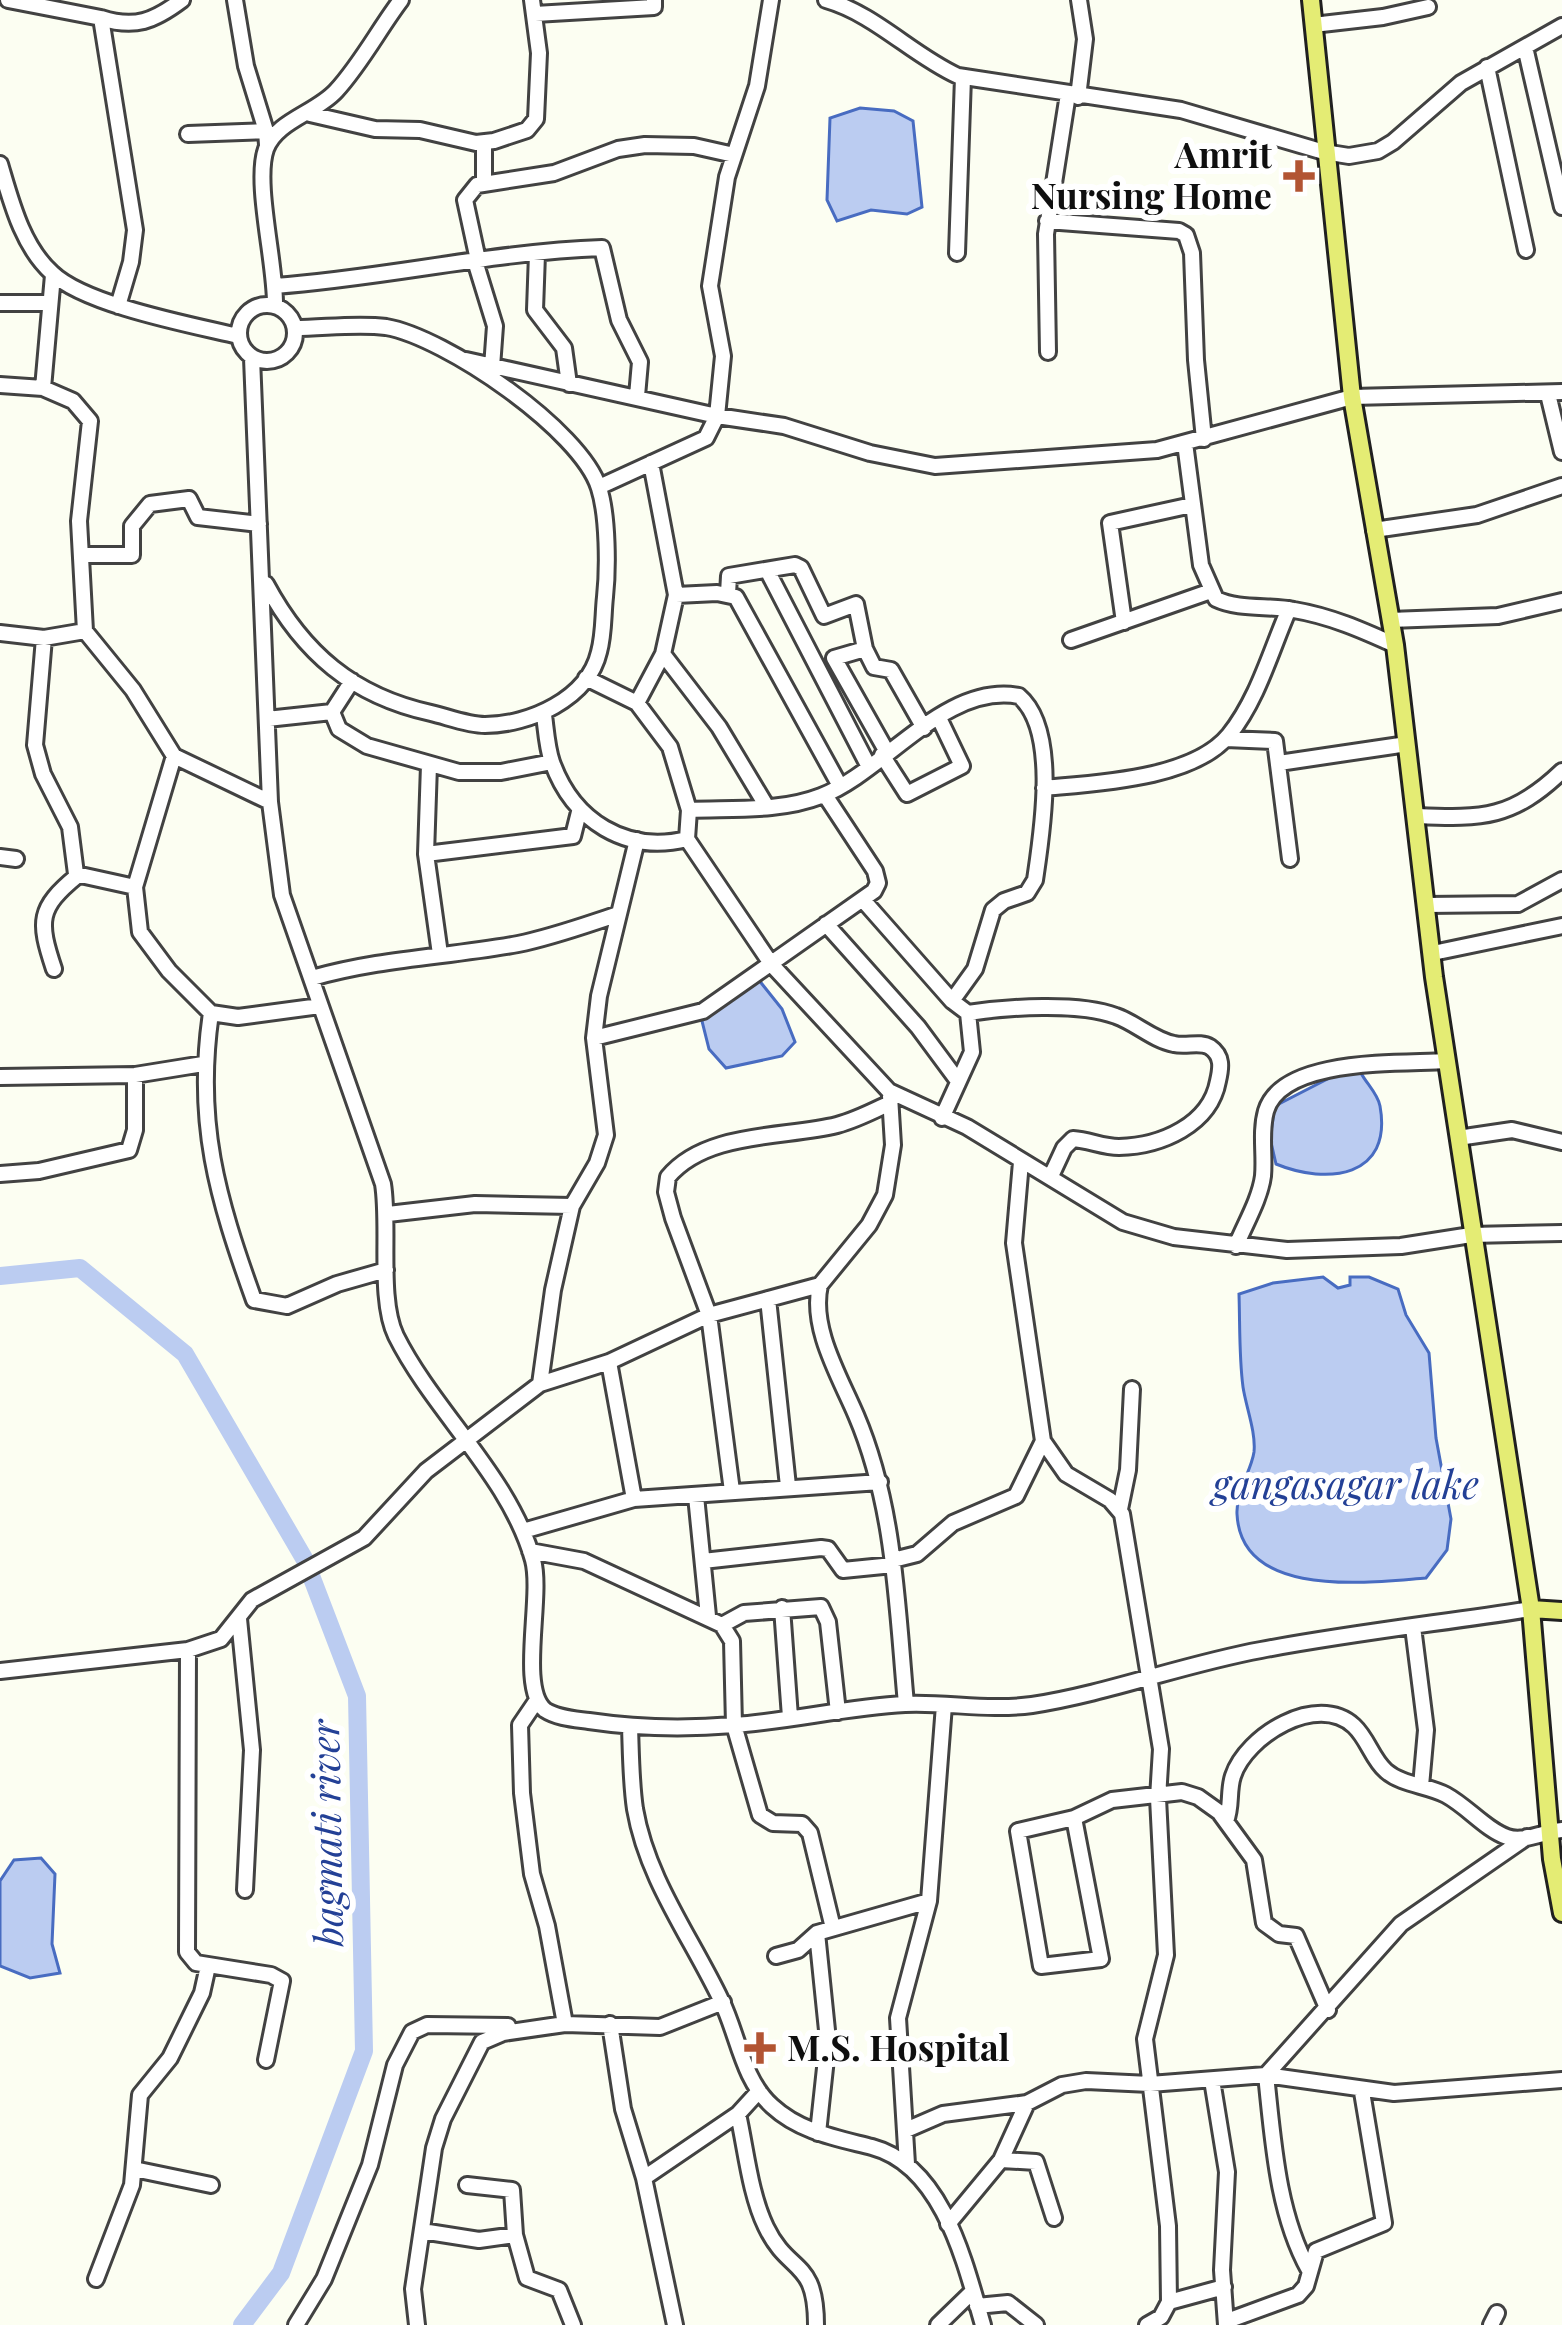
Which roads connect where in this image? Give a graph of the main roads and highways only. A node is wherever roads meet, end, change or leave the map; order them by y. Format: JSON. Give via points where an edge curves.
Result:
{"nodes":[{"id":1,"x":1311,"y":0,"type":"edge"},
{"id":2,"x":1531,"y":1610,"type":"junction"},
{"id":3,"x":1562,"y":1611,"type":"edge"},
{"id":4,"x":1557,"y":1830,"type":"edge"},
{"id":5,"x":1557,"y":1859,"type":"edge"},
{"id":6,"x":1562,"y":1913,"type":"edge"}],
"edges":[{"from":1,"to":2,"type":"main road","via":[[1352,397],[1395,645],[1446,1061]]},
{"from":2,"to":3,"type":"main road"},
{"from":2,"to":4,"type":"main road"},
{"from":4,"to":5,"type":"main road"},
{"from":5,"to":6,"type":"main road"}]}
